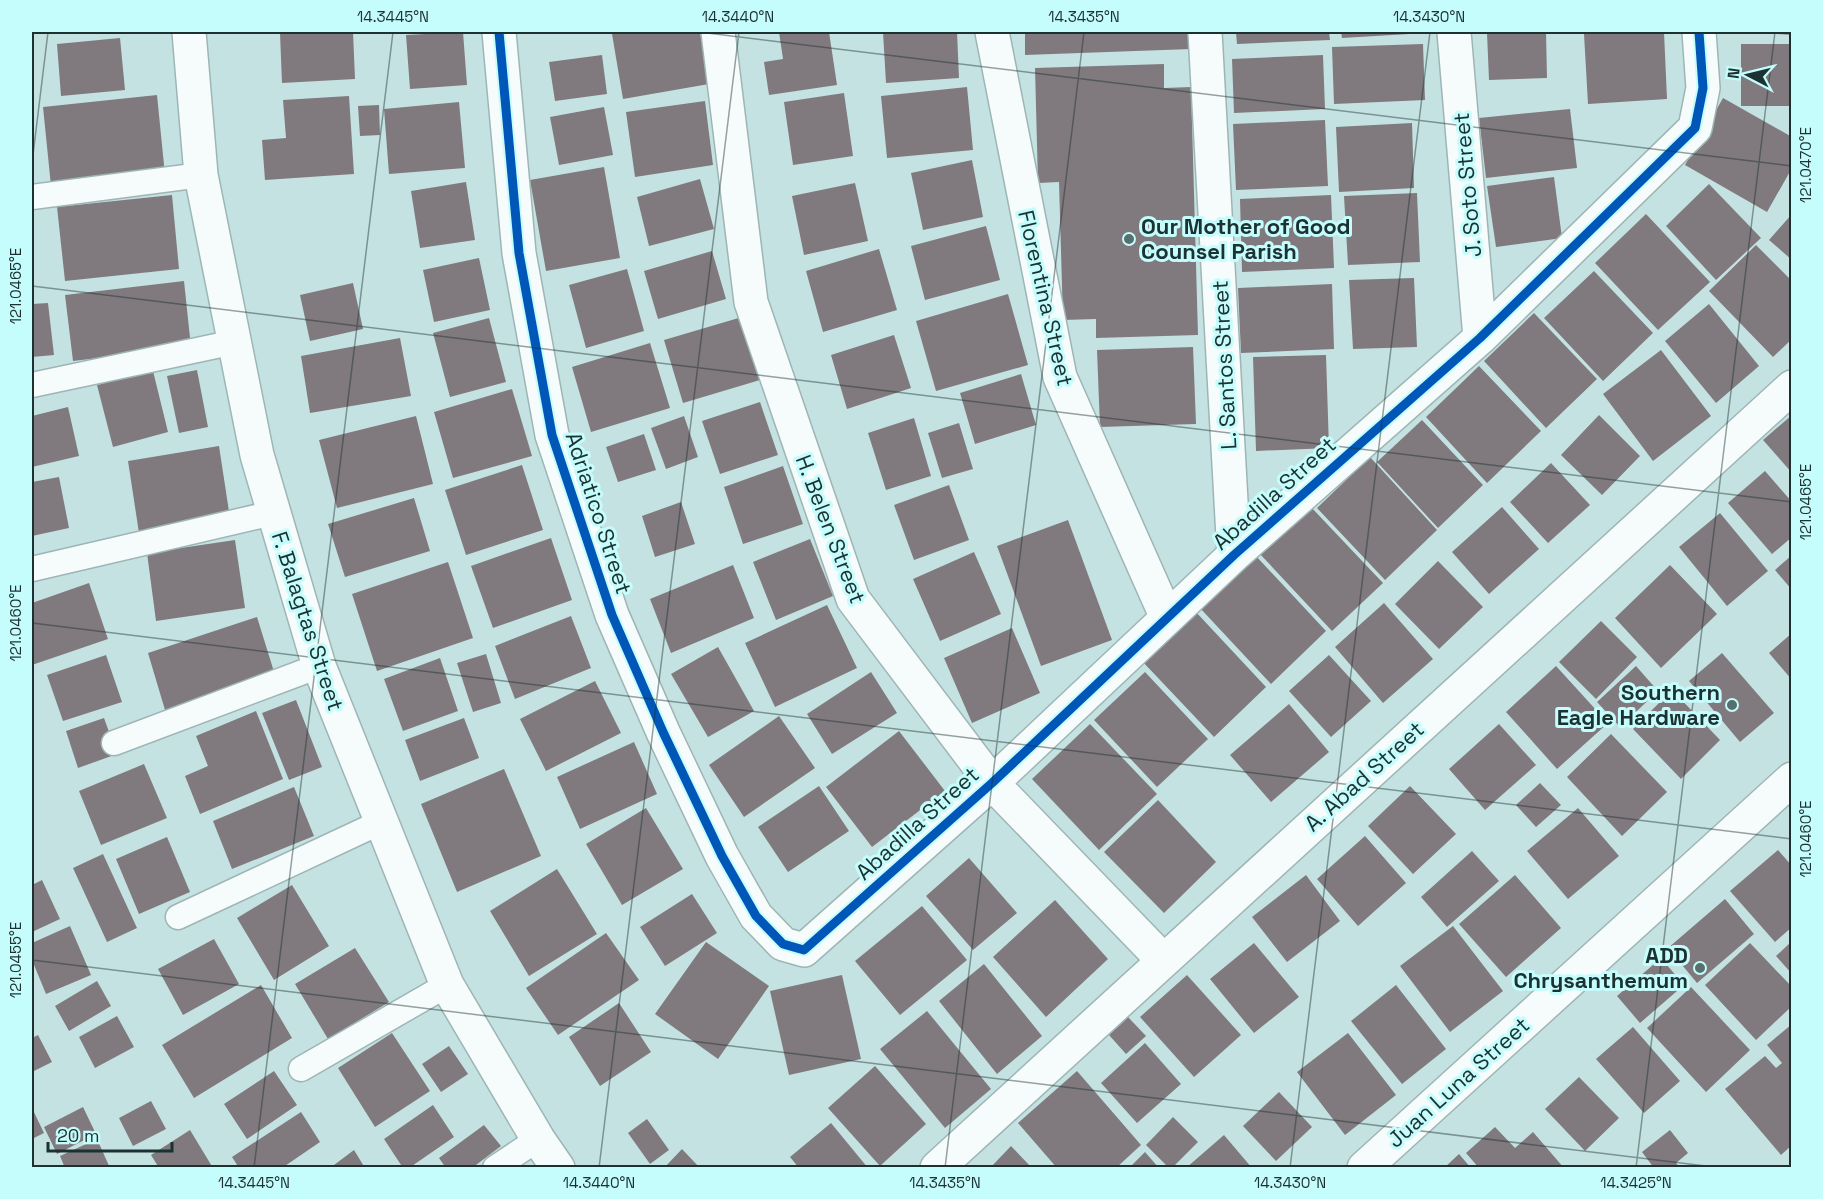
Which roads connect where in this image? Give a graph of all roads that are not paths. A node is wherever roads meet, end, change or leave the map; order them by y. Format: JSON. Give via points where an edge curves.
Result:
{"nodes":[{"id":1,"x":189,"y":32,"type":"edge"},
{"id":2,"x":499,"y":32,"type":"edge"},
{"id":3,"x":718,"y":32,"type":"edge"},
{"id":4,"x":992,"y":32,"type":"edge"},
{"id":5,"x":1205,"y":32,"type":"edge"},
{"id":6,"x":1454,"y":32,"type":"edge"},
{"id":7,"x":1699,"y":32,"type":"edge"},
{"id":8,"x":201,"y":175,"type":"junction"},
{"id":9,"x":32,"y":197,"type":"edge"},
{"id":10,"x":1480,"y":338,"type":"junction"},
{"id":11,"x":235,"y":342,"type":"junction"},
{"id":12,"x":32,"y":385,"type":"edge"},
{"id":13,"x":1791,"y":387,"type":"edge"},
{"id":14,"x":273,"y":513,"type":"junction"},
{"id":15,"x":1234,"y":555,"type":"junction"},
{"id":16,"x":32,"y":569,"type":"edge"},
{"id":17,"x":1167,"y":618,"type":"junction"},
{"id":18,"x":319,"y":666,"type":"junction"},
{"id":19,"x":114,"y":743,"type":"dead end"},
{"id":20,"x":1791,"y":779,"type":"edge"},
{"id":21,"x":992,"y":783,"type":"junction"},
{"id":22,"x":381,"y":822,"type":"junction"},
{"id":23,"x":178,"y":917,"type":"dead end"},
{"id":24,"x":804,"y":950,"type":"joint"},
{"id":25,"x":1162,"y":959,"type":"junction"},
{"id":26,"x":447,"y":985,"type":"junction"},
{"id":27,"x":301,"y":1068,"type":"dead end"},
{"id":28,"x":538,"y":1139,"type":"junction"},
{"id":29,"x":495,"y":1167,"type":"edge"},
{"id":30,"x":558,"y":1167,"type":"edge"},
{"id":31,"x":937,"y":1167,"type":"edge"},
{"id":32,"x":1364,"y":1167,"type":"edge"}],
"edges":[{"from":1,"to":8,"type":"street","name":"F. Balagtas Street"},
{"from":2,"to":24,"type":"street","name":"Adriatico Street","via":[[519,253],[552,435],[612,615],[722,856],[756,915],[783,944]]},
{"from":3,"to":21,"type":"street","name":"H. Belen Street","via":[[751,302],[853,599]]},
{"from":4,"to":17,"type":"street","name":"Florentina Street","via":[[1060,377]]},
{"from":5,"to":15,"type":"street","name":"L. Santos Street"},
{"from":6,"to":10,"type":"street","name":"J. Soto Street"},
{"from":7,"to":10,"type":"street","name":"Abadilla Street","via":[[1703,88],[1695,128]]},
{"from":8,"to":9,"type":"lane"},
{"from":8,"to":11,"type":"street","name":"F. Balagtas Street"},
{"from":10,"to":15,"type":"street","name":"Abadilla Street"},
{"from":11,"to":12,"type":"lane"},
{"from":11,"to":14,"type":"street","name":"F. Balagtas Street","via":[[257,455]]},
{"from":13,"to":25,"type":"street","name":"A. Abad Street"},
{"from":14,"to":16,"type":"lane"},
{"from":14,"to":18,"type":"street","name":"F. Balagtas Street"},
{"from":15,"to":17,"type":"street","name":"Abadilla Street"},
{"from":17,"to":21,"type":"street","name":"Abadilla Street"},
{"from":18,"to":19,"type":"lane"},
{"from":18,"to":22,"type":"street","name":"F. Balagtas Street"},
{"from":20,"to":32,"type":"street","name":"Juan Luna Street"},
{"from":21,"to":24,"type":"street","name":"Abadilla Street"},
{"from":21,"to":25,"type":"street","name":"H. Belen Street"},
{"from":22,"to":23,"type":"lane"},
{"from":22,"to":26,"type":"street","name":"F. Balagtas Street"},
{"from":25,"to":31,"type":"street","name":"A. Abad Street"},
{"from":26,"to":27,"type":"lane"},
{"from":26,"to":28,"type":"street","name":"F. Balagtas Street"},
{"from":28,"to":29,"type":"lane"},
{"from":28,"to":30,"type":"street","name":"F. Balagtas Street"}]}
